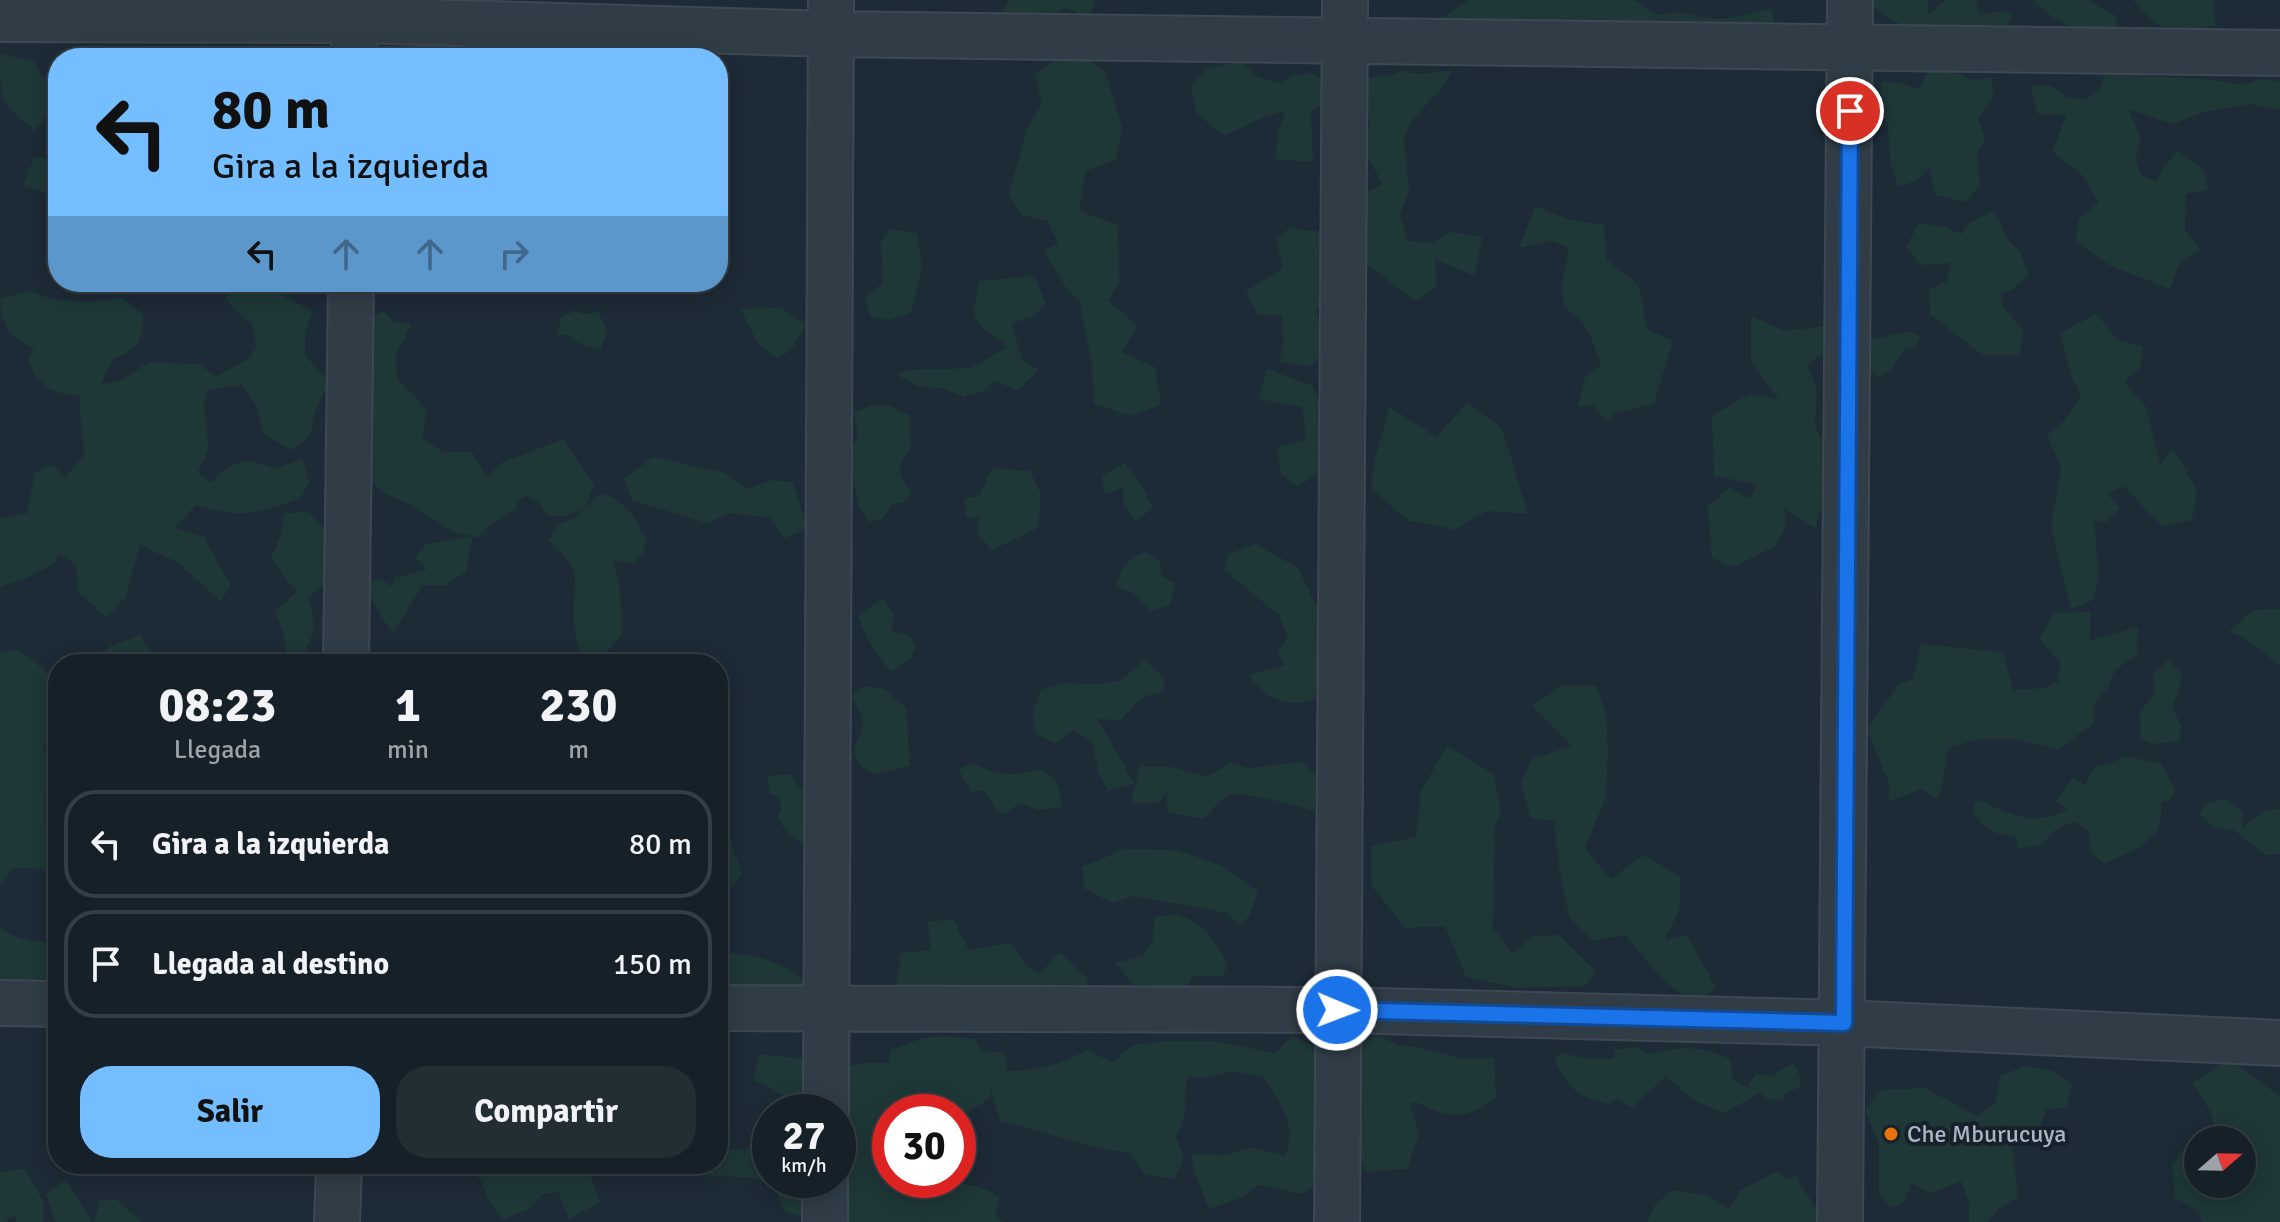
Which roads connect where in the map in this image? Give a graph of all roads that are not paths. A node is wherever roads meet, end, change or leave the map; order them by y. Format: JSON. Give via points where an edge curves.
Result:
{"nodes":[{"id":1,"x":1850,"y":0,"type":"edge"},
{"id":2,"x":831,"y":17,"type":"edge"},
{"id":3,"x":0,"y":19,"type":"edge"},
{"id":4,"x":1345,"y":21,"type":"edge"},
{"id":5,"x":354,"y":26,"type":"edge"},
{"id":6,"x":1850,"y":48,"type":"junction"},
{"id":7,"x":2280,"y":53,"type":"edge"},
{"id":8,"x":351,"y":292,"type":"edge"},
{"id":9,"x":346,"y":654,"type":"edge"},
{"id":10,"x":0,"y":1003,"type":"edge"},
{"id":11,"x":48,"y":1004,"type":"edge"},
{"id":12,"x":828,"y":1007,"type":"junction"},
{"id":13,"x":728,"y":1008,"type":"edge"},
{"id":14,"x":1337,"y":1010,"type":"junction"},
{"id":15,"x":1844,"y":1023,"type":"junction"},
{"id":16,"x":2280,"y":1043,"type":"edge"},
{"id":17,"x":826,"y":1094,"type":"edge"},
{"id":18,"x":339,"y":1174,"type":"edge"},
{"id":19,"x":825,"y":1198,"type":"edge"},
{"id":20,"x":337,"y":1222,"type":"edge"},
{"id":21,"x":825,"y":1222,"type":"edge"},
{"id":22,"x":1337,"y":1222,"type":"edge"},
{"id":23,"x":1840,"y":1222,"type":"edge"}],
"edges":[{"from":1,"to":6,"type":"street"},
{"from":2,"to":4,"type":"street"},
{"from":2,"to":5,"type":"street"},
{"from":2,"to":12,"type":"street"},
{"from":3,"to":5,"type":"street"},
{"from":4,"to":6,"type":"street"},
{"from":4,"to":14,"type":"street"},
{"from":6,"to":7,"type":"street"},
{"from":6,"to":15,"type":"street"},
{"from":8,"to":9,"type":"street"},
{"from":10,"to":11,"type":"street"},
{"from":12,"to":13,"type":"street"},
{"from":12,"to":14,"type":"street"},
{"from":12,"to":17,"type":"street"},
{"from":14,"to":15,"type":"street"},
{"from":14,"to":22,"type":"street"},
{"from":15,"to":16,"type":"street"},
{"from":15,"to":23,"type":"street"},
{"from":18,"to":20,"type":"street"},
{"from":19,"to":21,"type":"street"}]}
